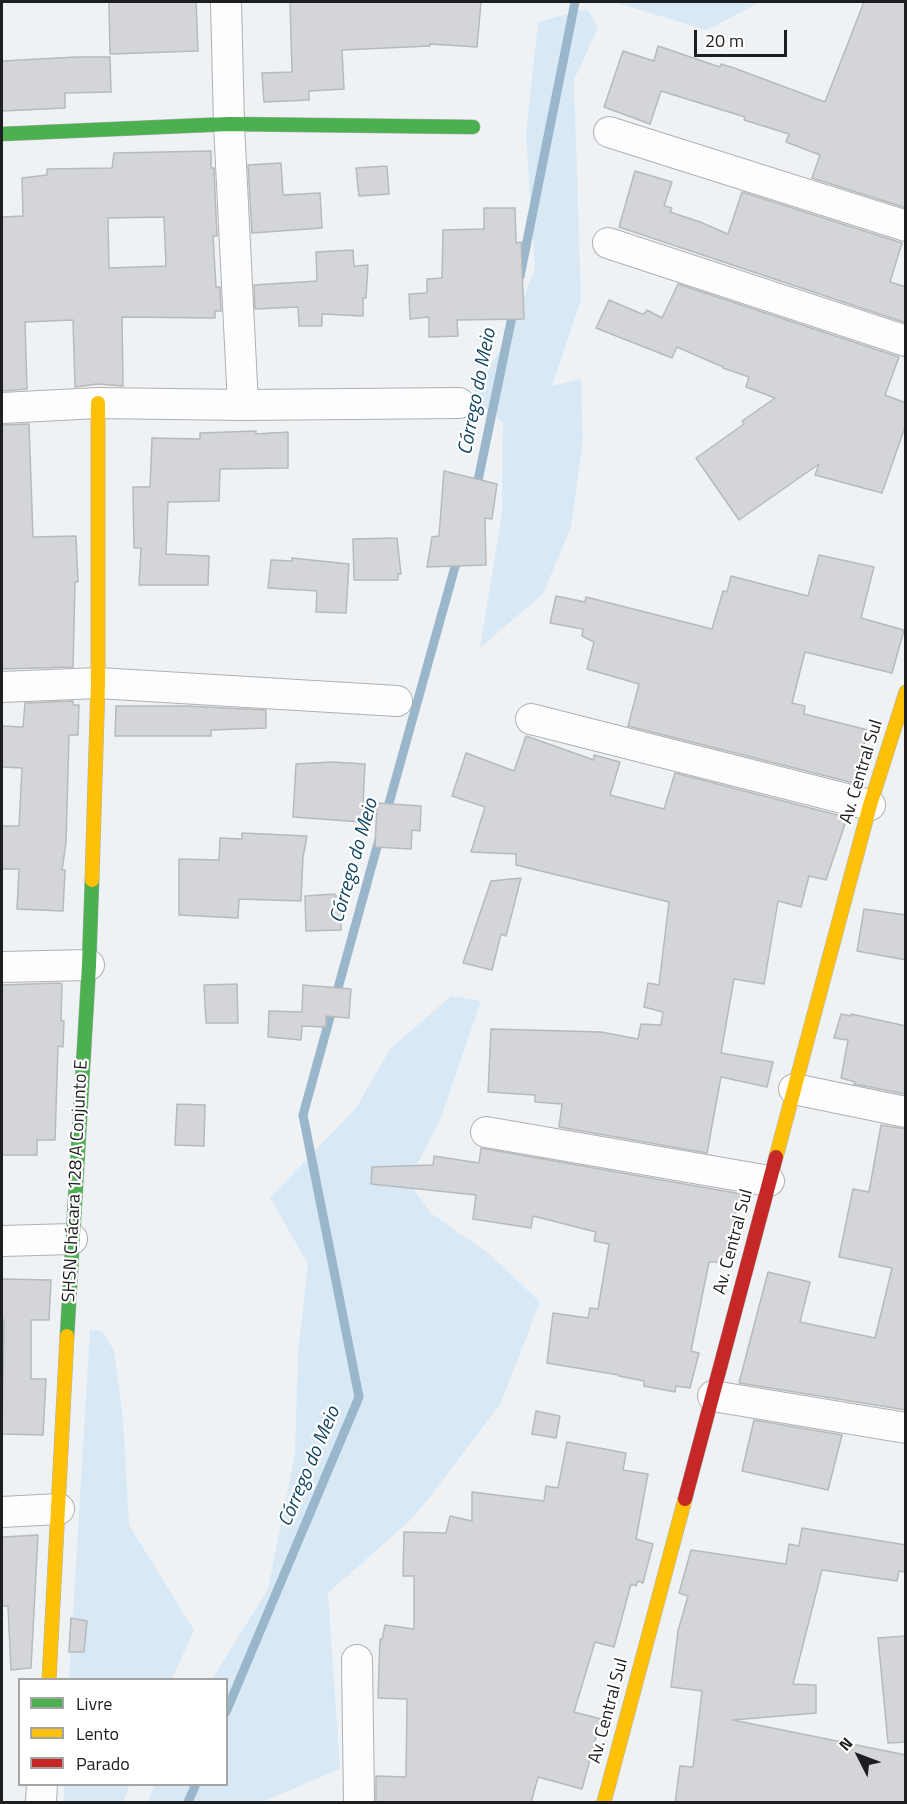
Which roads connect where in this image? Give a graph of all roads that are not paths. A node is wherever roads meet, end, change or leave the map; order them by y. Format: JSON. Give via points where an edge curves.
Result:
{"nodes":[{"id":1,"x":226,"y":2,"type":"edge"},
{"id":2,"x":230,"y":124,"type":"junction"},
{"id":3,"x":473,"y":127,"type":"dead end"},
{"id":4,"x":609,"y":132,"type":"dead end"},
{"id":5,"x":2,"y":134,"type":"edge"},
{"id":6,"x":906,"y":226,"type":"edge"},
{"id":7,"x":608,"y":243,"type":"dead end"},
{"id":8,"x":906,"y":341,"type":"edge"},
{"id":9,"x":459,"y":402,"type":"dead end"},
{"id":10,"x":98,"y":403,"type":"junction"},
{"id":11,"x":243,"y":405,"type":"junction"},
{"id":12,"x":2,"y":408,"type":"edge"},
{"id":13,"x":98,"y":683,"type":"junction"},
{"id":14,"x":2,"y":687,"type":"edge"},
{"id":15,"x":906,"y":692,"type":"edge"},
{"id":16,"x":397,"y":701,"type":"dead end"},
{"id":17,"x":531,"y":719,"type":"dead end"},
{"id":18,"x":870,"y":805,"type":"junction"},
{"id":19,"x":89,"y":965,"type":"junction"},
{"id":20,"x":2,"y":967,"type":"edge"},
{"id":21,"x":794,"y":1089,"type":"junction"},
{"id":22,"x":906,"y":1112,"type":"edge"},
{"id":23,"x":486,"y":1132,"type":"dead end"},
{"id":24,"x":768,"y":1181,"type":"junction"},
{"id":25,"x":72,"y":1239,"type":"junction"},
{"id":26,"x":2,"y":1241,"type":"edge"},
{"id":27,"x":712,"y":1396,"type":"junction"},
{"id":28,"x":906,"y":1428,"type":"edge"},
{"id":29,"x":59,"y":1509,"type":"junction"},
{"id":30,"x":2,"y":1512,"type":"edge"},
{"id":31,"x":357,"y":1660,"type":"dead end"},
{"id":32,"x":49,"y":1678,"type":"edge"},
{"id":33,"x":42,"y":1786,"type":"edge"},
{"id":34,"x":607,"y":1802,"type":"edge"},
{"id":35,"x":41,"y":1803,"type":"edge"},
{"id":36,"x":359,"y":1803,"type":"edge"}],
"edges":[{"from":1,"to":2,"type":"street"},
{"from":2,"to":3,"type":"street"},
{"from":2,"to":5,"type":"street"},
{"from":2,"to":11,"type":"street"},
{"from":4,"to":6,"type":"street"},
{"from":7,"to":8,"type":"street"},
{"from":9,"to":11,"type":"street"},
{"from":10,"to":11,"type":"street"},
{"from":10,"to":12,"type":"street"},
{"from":10,"to":13,"type":"street","name":"SHSN Chácara 128 A Conjunto E"},
{"from":13,"to":14,"type":"street"},
{"from":13,"to":16,"type":"street"},
{"from":13,"to":19,"type":"street","name":"SHSN Chácara 128 A Conjunto E"},
{"from":15,"to":18,"type":"street","name":"Av. Central Sul"},
{"from":17,"to":18,"type":"street"},
{"from":18,"to":21,"type":"street","name":"Av. Central Sul"},
{"from":19,"to":20,"type":"street"},
{"from":19,"to":25,"type":"street","name":"SHSN Chácara 128 A Conjunto E"},
{"from":21,"to":22,"type":"street"},
{"from":21,"to":24,"type":"street","name":"Av. Central Sul"},
{"from":23,"to":24,"type":"street"},
{"from":24,"to":27,"type":"street","name":"Av. Central Sul"},
{"from":25,"to":26,"type":"street"},
{"from":25,"to":29,"type":"street","name":"SHSN Chácara 128 A Conjunto E"},
{"from":27,"to":28,"type":"street"},
{"from":27,"to":34,"type":"street","name":"Av. Central Sul"},
{"from":29,"to":30,"type":"street"},
{"from":29,"to":32,"type":"street","name":"SHSN Chácara 128 A Conjunto E"},
{"from":31,"to":36,"type":"street"},
{"from":33,"to":35,"type":"street"}]}
